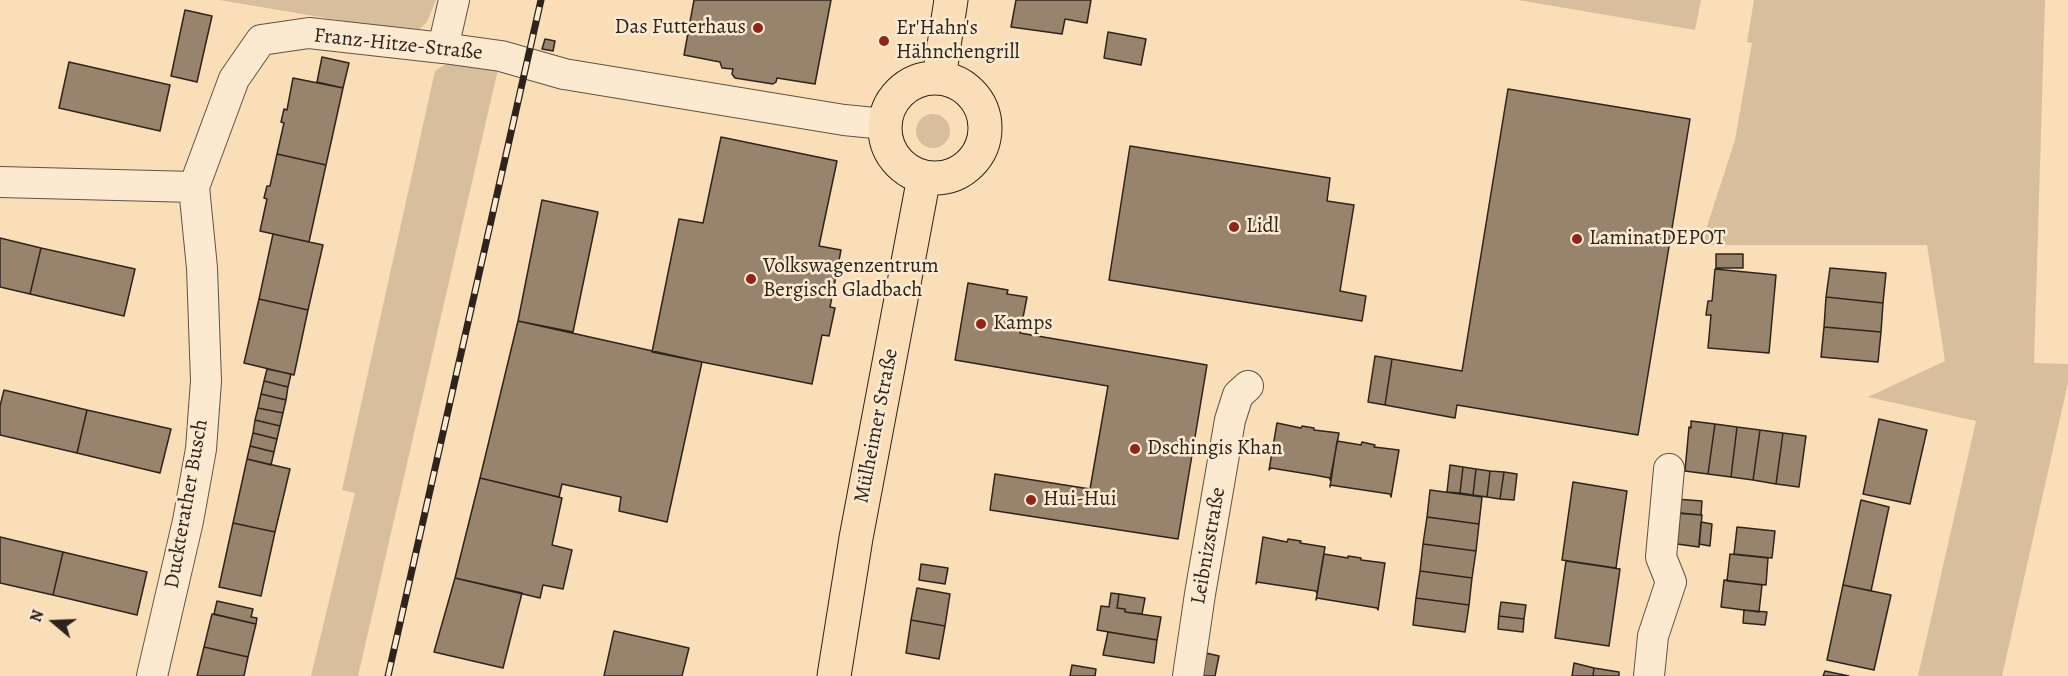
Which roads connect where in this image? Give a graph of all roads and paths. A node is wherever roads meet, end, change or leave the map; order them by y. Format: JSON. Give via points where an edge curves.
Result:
{"nodes":[{"id":1,"x":454,"y":0,"type":"edge"},
{"id":2,"x":951,"y":0,"type":"edge"},
{"id":3,"x":443,"y":48,"type":"junction"},
{"id":4,"x":939,"y":78,"type":"junction"},
{"id":5,"x":885,"y":124,"type":"junction"},
{"id":6,"x":924,"y":177,"type":"junction"},
{"id":7,"x":0,"y":182,"type":"edge"},
{"id":8,"x":194,"y":186,"type":"junction"},
{"id":9,"x":1248,"y":386,"type":"dead end"},
{"id":10,"x":1669,"y":469,"type":"dead end"},
{"id":11,"x":152,"y":676,"type":"edge"},
{"id":12,"x":834,"y":676,"type":"edge"},
{"id":13,"x":1188,"y":676,"type":"edge"},
{"id":14,"x":1649,"y":676,"type":"edge"}],
"edges":[{"from":1,"to":3,"type":"street"},
{"from":2,"to":4,"type":"main road"},
{"from":3,"to":5,"type":"street","name":"Franz-Hitze-Straße","via":[[501,56],[564,74]]},
{"from":3,"to":8,"type":"street","name":"Franz-Hitze-Straße","via":[[309,33],[261,40],[234,80]]},
{"from":4,"to":5,"type":"main road","via":[[909,85],[897,95]]},
{"from":4,"to":6,"type":"main road","via":[[968,90],[984,116],[985,132],[981,148],[958,173]]},
{"from":5,"to":6,"type":"main road","via":[[891,152],[899,163]]},
{"from":6,"to":12,"type":"main road","name":"Mülheimer Straße"},
{"from":7,"to":8,"type":"street"},
{"from":8,"to":11,"type":"street","name":"Duckterather Busch","via":[[206,381],[201,449]]},
{"from":9,"to":13,"type":"street","name":"Leibnizstraße","via":[[1238,395],[1230,420]]},
{"from":10,"to":14,"type":"street","via":[[1660,557],[1671,582],[1653,636]]}]}
